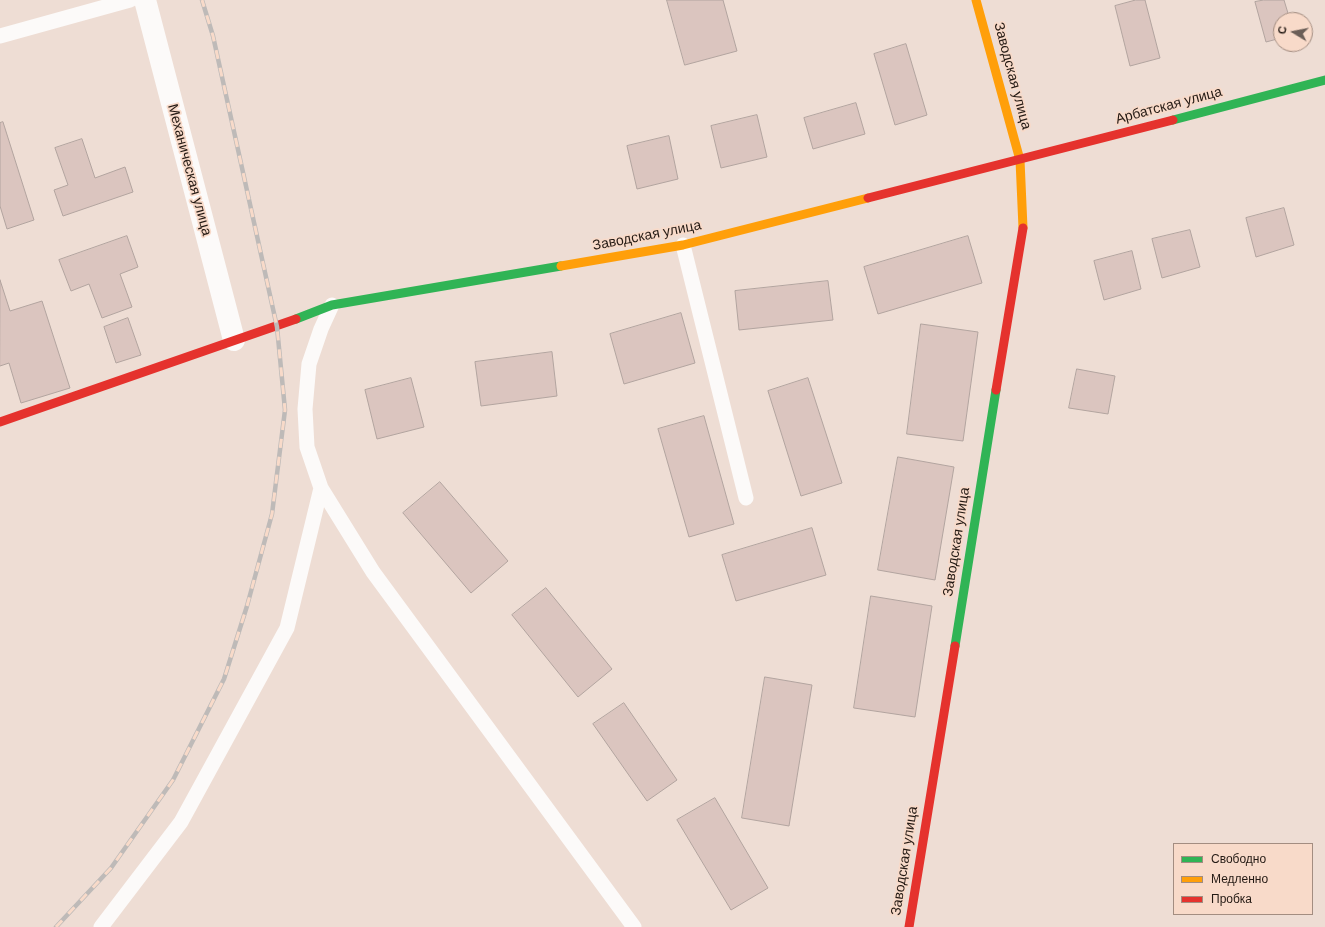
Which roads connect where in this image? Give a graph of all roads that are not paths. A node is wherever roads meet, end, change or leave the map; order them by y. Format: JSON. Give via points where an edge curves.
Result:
{"nodes":[{"id":1,"x":130,"y":0,"type":"edge"},
{"id":2,"x":145,"y":0,"type":"edge"},
{"id":3,"x":976,"y":0,"type":"edge"},
{"id":4,"x":0,"y":36,"type":"edge"},
{"id":5,"x":1325,"y":80,"type":"edge"},
{"id":6,"x":1020,"y":160,"type":"junction"},
{"id":7,"x":683,"y":245,"type":"junction"},
{"id":8,"x":332,"y":305,"type":"junction"},
{"id":9,"x":234,"y":340,"type":"junction"},
{"id":10,"x":0,"y":422,"type":"edge"},
{"id":11,"x":321,"y":488,"type":"junction"},
{"id":12,"x":746,"y":498,"type":"dead end"},
{"id":13,"x":101,"y":927,"type":"edge"},
{"id":14,"x":634,"y":927,"type":"edge"},
{"id":15,"x":909,"y":927,"type":"edge"}],
"edges":[{"from":1,"to":4,"type":"lane"},
{"from":2,"to":9,"type":"street","name":"Механическая улица"},
{"from":3,"to":6,"type":"street","name":"Заводская улица"},
{"from":5,"to":6,"type":"street","name":"Арбатская улица"},
{"from":6,"to":7,"type":"street","name":"Заводская улица"},
{"from":6,"to":15,"type":"street","name":"Заводская улица","via":[[1023,226]]},
{"from":7,"to":8,"type":"street","name":"Заводская улица"},
{"from":7,"to":12,"type":"lane"},
{"from":8,"to":9,"type":"street","name":"Заводская улица","via":[[277,327]]},
{"from":8,"to":11,"type":"lane","via":[[309,364],[305,409],[307,447]]},
{"from":9,"to":10,"type":"street"},
{"from":11,"to":13,"type":"lane","via":[[287,628],[181,822]]},
{"from":11,"to":14,"type":"lane","via":[[373,572]]}]}
